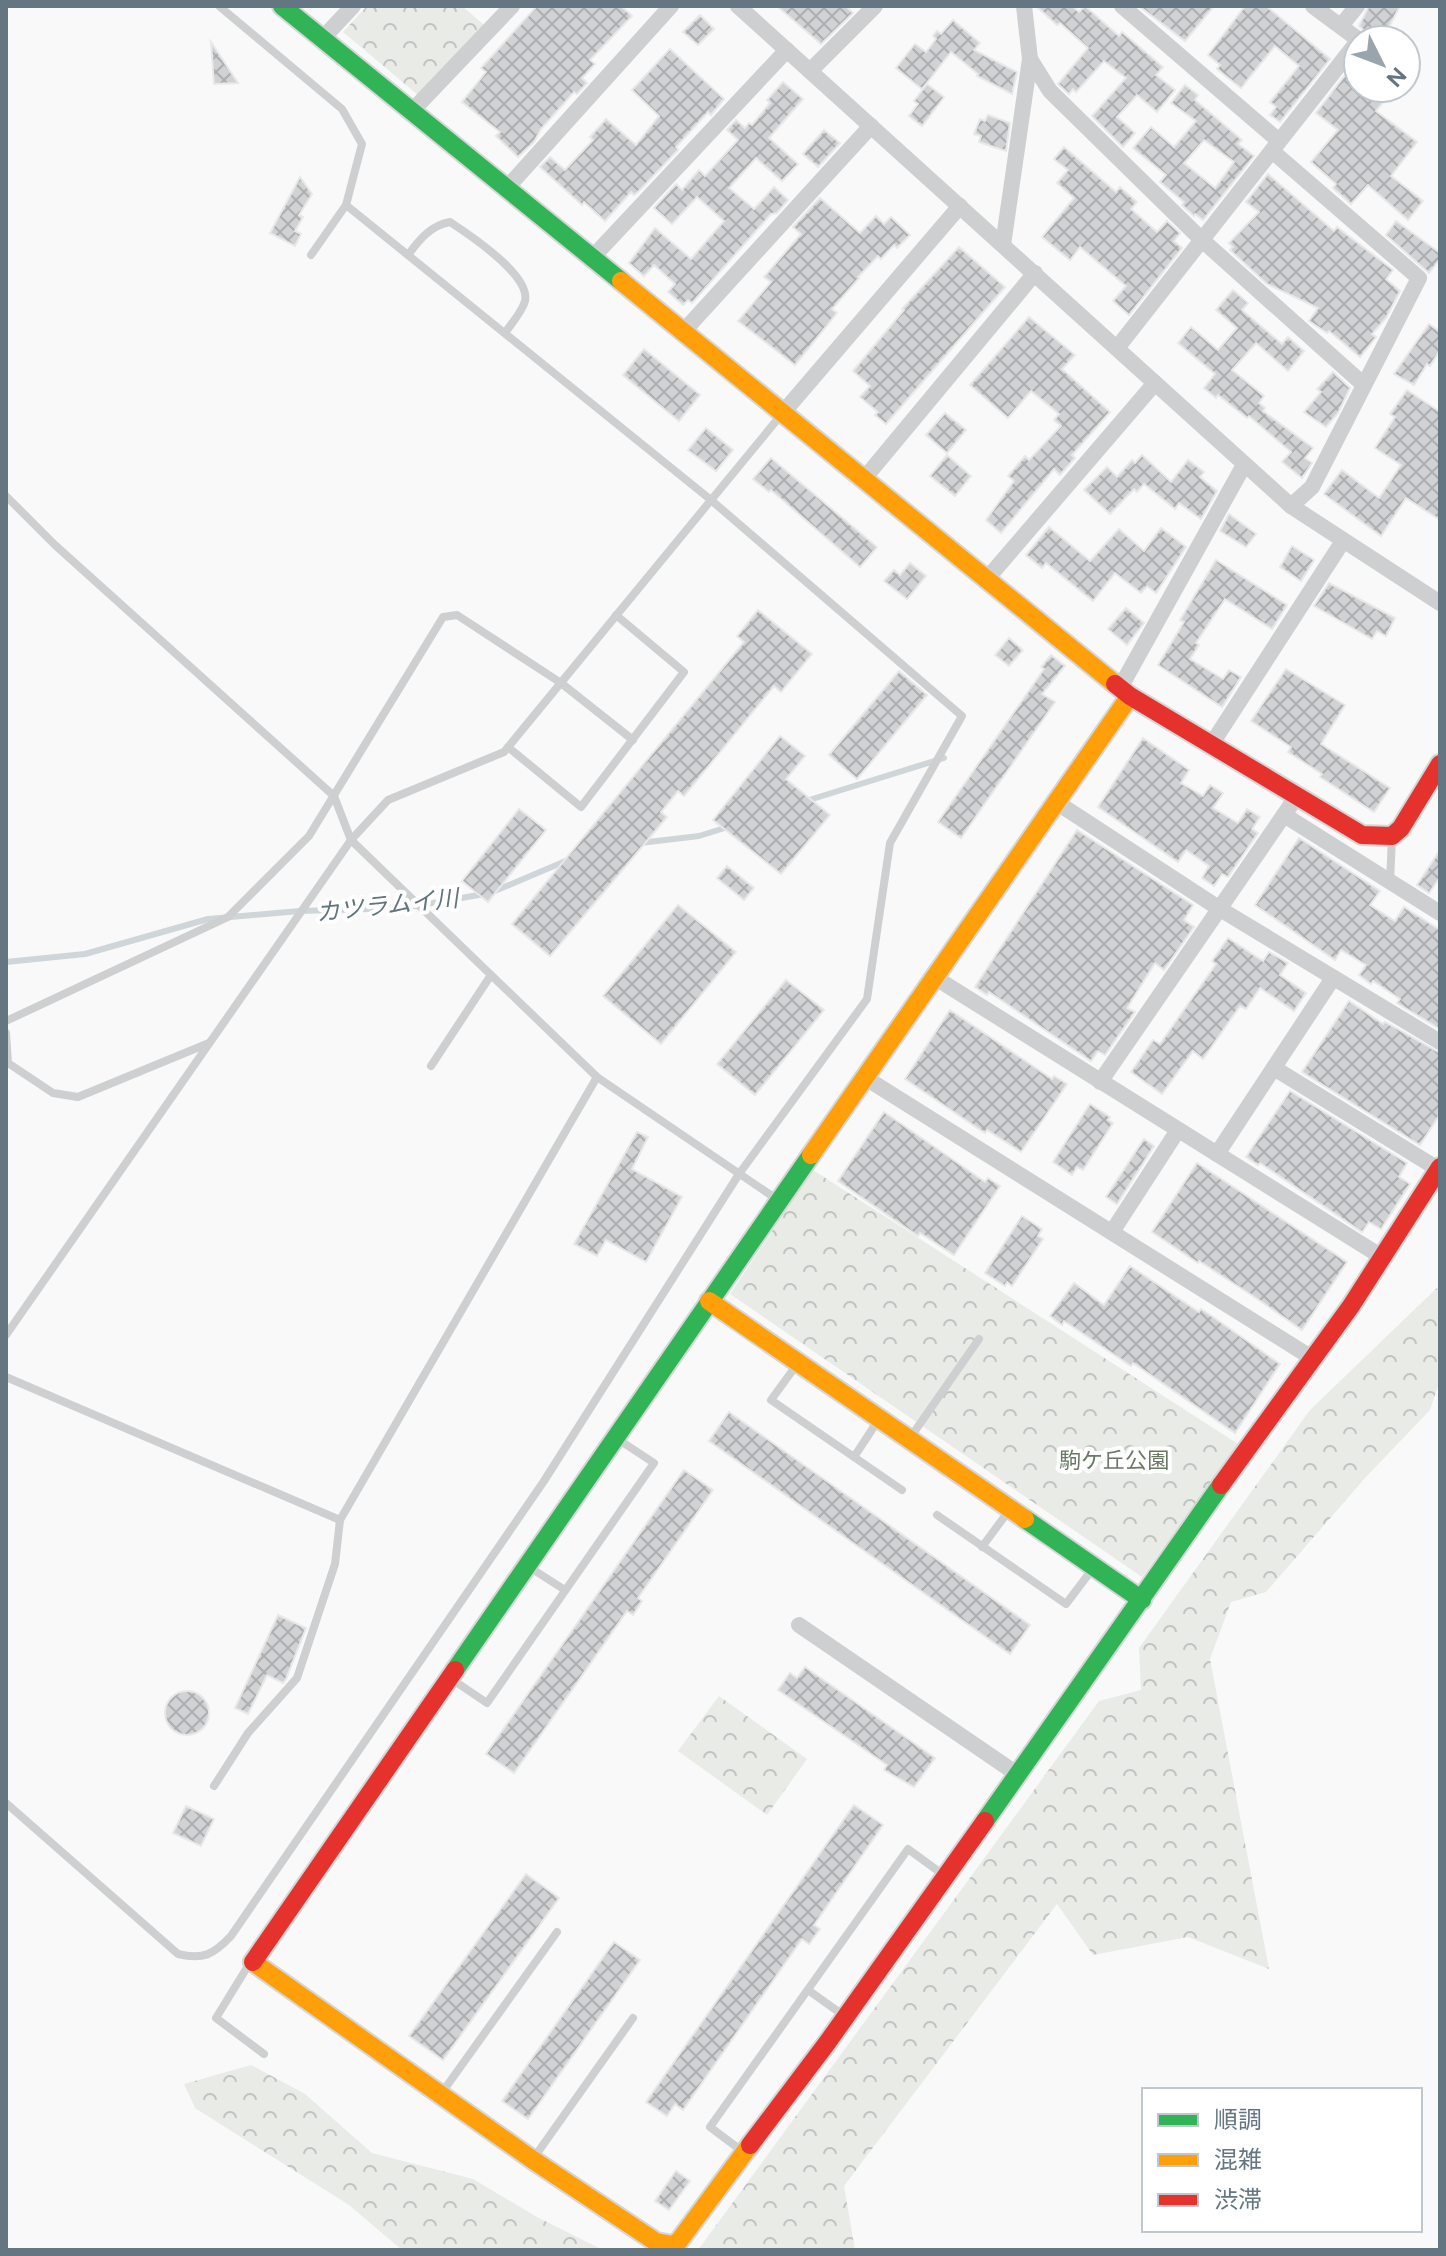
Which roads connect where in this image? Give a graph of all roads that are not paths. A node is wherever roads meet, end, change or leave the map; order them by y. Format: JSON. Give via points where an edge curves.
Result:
{"nodes":[{"id":1,"x":219,"y":6,"type":"edge"},
{"id":2,"x":282,"y":6,"type":"edge"},
{"id":3,"x":353,"y":6,"type":"edge"},
{"id":4,"x":512,"y":6,"type":"edge"},
{"id":5,"x":671,"y":6,"type":"edge"},
{"id":6,"x":738,"y":6,"type":"edge"},
{"id":7,"x":875,"y":6,"type":"edge"},
{"id":8,"x":1024,"y":6,"type":"edge"},
{"id":9,"x":1122,"y":6,"type":"edge"},
{"id":10,"x":1313,"y":6,"type":"edge"},
{"id":11,"x":1357,"y":6,"type":"edge"},
{"id":12,"x":1341,"y":26,"type":"joint"},
{"id":13,"x":322,"y":39,"type":"junction"},
{"id":14,"x":787,"y":50,"type":"junction"},
{"id":15,"x":1030,"y":59,"type":"junction"},
{"id":16,"x":1342,"y":61,"type":"edge"},
{"id":17,"x":810,"y":71,"type":"junction"},
{"id":18,"x":411,"y":112,"type":"junction"},
{"id":19,"x":871,"y":126,"type":"junction"},
{"id":20,"x":1276,"y":146,"type":"junction"},
{"id":21,"x":506,"y":189,"type":"junction"},
{"id":22,"x":346,"y":205,"type":"junction"},
{"id":23,"x":960,"y":206,"type":"junction"},
{"id":24,"x":1202,"y":240,"type":"junction"},
{"id":25,"x":1003,"y":245,"type":"junction"},
{"id":26,"x":311,"y":255,"type":"dead end"},
{"id":27,"x":408,"y":255,"type":"junction"},
{"id":28,"x":591,"y":259,"type":"junction"},
{"id":29,"x":1035,"y":273,"type":"junction"},
{"id":30,"x":505,"y":333,"type":"junction"},
{"id":31,"x":682,"y":333,"type":"junction"},
{"id":32,"x":1117,"y":348,"type":"junction"},
{"id":33,"x":1155,"y":383,"type":"junction"},
{"id":34,"x":1364,"y":385,"type":"junction"},
{"id":35,"x":781,"y":415,"type":"junction"},
{"id":36,"x":1244,"y":465,"type":"junction"},
{"id":37,"x":863,"y":480,"type":"junction"},
{"id":38,"x":6,"y":496,"type":"edge"},
{"id":39,"x":711,"y":500,"type":"junction"},
{"id":40,"x":1291,"y":506,"type":"junction"},
{"id":41,"x":1343,"y":541,"type":"junction"},
{"id":42,"x":986,"y":580,"type":"junction"},
{"id":43,"x":1440,"y":603,"type":"edge"},
{"id":44,"x":616,"y":615,"type":"junction"},
{"id":45,"x":561,"y":683,"type":"junction"},
{"id":46,"x":1125,"y":692,"type":"junction"},
{"id":47,"x":633,"y":740,"type":"junction"},
{"id":48,"x":1211,"y":745,"type":"junction"},
{"id":49,"x":508,"y":747,"type":"junction"},
{"id":50,"x":1440,"y":764,"type":"edge"},
{"id":51,"x":1434,"y":790,"type":"edge"},
{"id":52,"x":334,"y":796,"type":"junction"},
{"id":53,"x":1297,"y":796,"type":"junction"},
{"id":54,"x":1056,"y":802,"type":"junction"},
{"id":55,"x":1284,"y":815,"type":"junction"},
{"id":56,"x":1392,"y":836,"type":"junction"},
{"id":57,"x":351,"y":840,"type":"junction"},
{"id":58,"x":1390,"y":882,"type":"junction"},
{"id":59,"x":1220,"y":909,"type":"junction"},
{"id":60,"x":1440,"y":913,"type":"edge"},
{"id":61,"x":491,"y":975,"type":"junction"},
{"id":62,"x":934,"y":977,"type":"junction"},
{"id":63,"x":1333,"y":978,"type":"junction"},
{"id":64,"x":6,"y":1021,"type":"edge"},
{"id":65,"x":6,"y":1033,"type":"edge"},
{"id":66,"x":1440,"y":1042,"type":"edge"},
{"id":67,"x":210,"y":1043,"type":"junction"},
{"id":68,"x":431,"y":1066,"type":"dead end"},
{"id":69,"x":1274,"y":1068,"type":"junction"},
{"id":70,"x":597,"y":1077,"type":"junction"},
{"id":71,"x":864,"y":1077,"type":"junction"},
{"id":72,"x":1100,"y":1082,"type":"junction"},
{"id":73,"x":1178,"y":1130,"type":"junction"},
{"id":74,"x":1217,"y":1154,"type":"junction"},
{"id":75,"x":739,"y":1174,"type":"junction"},
{"id":76,"x":1437,"y":1178,"type":"edge"},
{"id":77,"x":778,"y":1200,"type":"junction"},
{"id":78,"x":1112,"y":1232,"type":"junction"},
{"id":79,"x":1382,"y":1257,"type":"junction"},
{"id":80,"x":709,"y":1301,"type":"junction"},
{"id":81,"x":6,"y":1335,"type":"edge"},
{"id":82,"x":979,"y":1339,"type":"dead end"},
{"id":83,"x":1312,"y":1358,"type":"junction"},
{"id":84,"x":798,"y":1363,"type":"junction"},
{"id":85,"x":6,"y":1377,"type":"edge"},
{"id":86,"x":880,"y":1419,"type":"junction"},
{"id":87,"x":615,"y":1437,"type":"junction"},
{"id":88,"x":909,"y":1439,"type":"junction"},
{"id":89,"x":854,"y":1457,"type":"junction"},
{"id":90,"x":902,"y":1490,"type":"dead end"},
{"id":91,"x":1010,"y":1509,"type":"junction"},
{"id":92,"x":937,"y":1515,"type":"dead end"},
{"id":93,"x":340,"y":1520,"type":"junction"},
{"id":94,"x":982,"y":1547,"type":"junction"},
{"id":95,"x":528,"y":1566,"type":"junction"},
{"id":96,"x":1094,"y":1567,"type":"junction"},
{"id":97,"x":565,"y":1590,"type":"junction"},
{"id":98,"x":1142,"y":1600,"type":"junction"},
{"id":99,"x":799,"y":1625,"type":"dead end"},
{"id":100,"x":449,"y":1677,"type":"junction"},
{"id":101,"x":1017,"y":1774,"type":"junction"},
{"id":102,"x":214,"y":1786,"type":"dead end"},
{"id":103,"x":6,"y":1803,"type":"edge"},
{"id":104,"x":946,"y":1876,"type":"junction"},
{"id":105,"x":557,"y":1932,"type":"dead end"},
{"id":106,"x":251,"y":1961,"type":"junction"},
{"id":107,"x":808,"y":1990,"type":"junction"},
{"id":108,"x":845,"y":2017,"type":"junction"},
{"id":109,"x":633,"y":2018,"type":"dead end"},
{"id":110,"x":264,"y":2054,"type":"dead end"},
{"id":111,"x":440,"y":2095,"type":"junction"},
{"id":112,"x":744,"y":2152,"type":"junction"},
{"id":113,"x":533,"y":2160,"type":"junction"}],
"edges":[{"from":1,"to":22,"type":"lane","via":[[342,109],[362,144]]},
{"from":2,"to":13,"type":"street"},
{"from":3,"to":13,"type":"street"},
{"from":4,"to":18,"type":"street"},
{"from":5,"to":21,"type":"street"},
{"from":6,"to":14,"type":"street"},
{"from":7,"to":17,"type":"street"},
{"from":8,"to":15,"type":"street"},
{"from":9,"to":20,"type":"street"},
{"from":10,"to":12,"type":"street"},
{"from":11,"to":12,"type":"street"},
{"from":13,"to":18,"type":"street"},
{"from":14,"to":17,"type":"street"},
{"from":14,"to":28,"type":"street"},
{"from":15,"to":24,"type":"street","via":[[1050,91]]},
{"from":15,"to":25,"type":"street"},
{"from":16,"to":20,"type":"street"},
{"from":17,"to":19,"type":"street"},
{"from":18,"to":21,"type":"street"},
{"from":19,"to":23,"type":"street"},
{"from":19,"to":31,"type":"street"},
{"from":20,"to":24,"type":"street"},
{"from":20,"to":34,"type":"street","via":[[1419,278]]},
{"from":21,"to":28,"type":"street"},
{"from":22,"to":26,"type":"lane"},
{"from":22,"to":27,"type":"lane"},
{"from":23,"to":25,"type":"street"},
{"from":23,"to":35,"type":"street"},
{"from":24,"to":32,"type":"street"},
{"from":24,"to":34,"type":"street"},
{"from":25,"to":29,"type":"street"},
{"from":27,"to":30,"type":"lane"},
{"from":27,"to":30,"type":"lane","via":[[440,224],[450,222],[462,230],[516,274],[524,287],[525,301]]},
{"from":28,"to":31,"type":"street"},
{"from":29,"to":32,"type":"street"},
{"from":29,"to":37,"type":"street"},
{"from":30,"to":39,"type":"lane"},
{"from":31,"to":35,"type":"street"},
{"from":32,"to":33,"type":"street"},
{"from":33,"to":36,"type":"street"},
{"from":33,"to":42,"type":"street"},
{"from":34,"to":40,"type":"street","via":[[1312,487]]},
{"from":35,"to":37,"type":"street"},
{"from":35,"to":39,"type":"lane"},
{"from":36,"to":40,"type":"street"},
{"from":36,"to":46,"type":"street"},
{"from":37,"to":42,"type":"street"},
{"from":38,"to":52,"type":"lane"},
{"from":39,"to":44,"type":"lane"},
{"from":39,"to":75,"type":"lane","via":[[962,716],[890,843],[867,999]]},
{"from":40,"to":41,"type":"street"},
{"from":41,"to":43,"type":"street"},
{"from":41,"to":48,"type":"street"},
{"from":42,"to":46,"type":"street"},
{"from":44,"to":45,"type":"lane"},
{"from":44,"to":47,"type":"lane","via":[[684,672]]},
{"from":45,"to":47,"type":"lane"},
{"from":45,"to":49,"type":"lane"},
{"from":45,"to":52,"type":"lane","via":[[457,615],[443,617]]},
{"from":46,"to":48,"type":"street"},
{"from":46,"to":54,"type":"street"},
{"from":47,"to":49,"type":"lane","via":[[581,807]]},
{"from":48,"to":53,"type":"street"},
{"from":49,"to":57,"type":"lane","via":[[388,800]]},
{"from":50,"to":51,"type":"street"},
{"from":51,"to":56,"type":"street"},
{"from":52,"to":57,"type":"lane"},
{"from":52,"to":64,"type":"lane","via":[[309,836],[228,917]]},
{"from":53,"to":55,"type":"street"},
{"from":53,"to":56,"type":"street","via":[[1362,835]]},
{"from":54,"to":59,"type":"street"},
{"from":54,"to":62,"type":"street"},
{"from":55,"to":58,"type":"street"},
{"from":55,"to":59,"type":"street"},
{"from":56,"to":58,"type":"lane"},
{"from":57,"to":61,"type":"lane"},
{"from":57,"to":67,"type":"lane"},
{"from":58,"to":60,"type":"street"},
{"from":59,"to":63,"type":"street"},
{"from":59,"to":72,"type":"street"},
{"from":61,"to":68,"type":"lane"},
{"from":61,"to":70,"type":"lane"},
{"from":62,"to":71,"type":"street"},
{"from":62,"to":72,"type":"street"},
{"from":63,"to":66,"type":"street"},
{"from":63,"to":69,"type":"street"},
{"from":65,"to":67,"type":"lane","via":[[8,1063],[53,1093],[78,1097]]},
{"from":67,"to":81,"type":"lane"},
{"from":69,"to":74,"type":"street"},
{"from":69,"to":76,"type":"street"},
{"from":70,"to":75,"type":"lane"},
{"from":70,"to":93,"type":"lane"},
{"from":71,"to":77,"type":"street"},
{"from":71,"to":78,"type":"street"},
{"from":72,"to":73,"type":"street"},
{"from":73,"to":74,"type":"street"},
{"from":73,"to":78,"type":"street"},
{"from":74,"to":79,"type":"street"},
{"from":75,"to":77,"type":"lane"},
{"from":75,"to":103,"type":"lane","via":[[544,1481],[218,1950],[197,1959],[178,1954]]},
{"from":76,"to":79,"type":"street"},
{"from":77,"to":80,"type":"street"},
{"from":78,"to":83,"type":"street"},
{"from":79,"to":83,"type":"street"},
{"from":80,"to":84,"type":"street"},
{"from":80,"to":87,"type":"street"},
{"from":82,"to":88,"type":"lane"},
{"from":83,"to":98,"type":"street"},
{"from":84,"to":86,"type":"street"},
{"from":84,"to":89,"type":"lane","via":[[771,1400]]},
{"from":85,"to":93,"type":"lane"},
{"from":86,"to":88,"type":"street"},
{"from":86,"to":89,"type":"lane"},
{"from":87,"to":95,"type":"street"},
{"from":87,"to":97,"type":"lane","via":[[654,1463]]},
{"from":88,"to":91,"type":"street"},
{"from":89,"to":90,"type":"lane"},
{"from":91,"to":94,"type":"lane"},
{"from":91,"to":96,"type":"street"},
{"from":92,"to":94,"type":"lane"},
{"from":93,"to":102,"type":"lane","via":[[335,1564],[297,1678],[248,1733]]},
{"from":94,"to":96,"type":"lane","via":[[1066,1604]]},
{"from":95,"to":97,"type":"lane"},
{"from":95,"to":100,"type":"street"},
{"from":96,"to":98,"type":"street"},
{"from":97,"to":100,"type":"lane","via":[[487,1703]]},
{"from":98,"to":101,"type":"street"},
{"from":99,"to":101,"type":"street"},
{"from":100,"to":106,"type":"street"},
{"from":101,"to":104,"type":"street"},
{"from":104,"to":107,"type":"lane","via":[[908,1849]]},
{"from":104,"to":108,"type":"street"},
{"from":105,"to":111,"type":"lane"},
{"from":106,"to":110,"type":"lane","via":[[216,2018]]},
{"from":106,"to":111,"type":"street"},
{"from":107,"to":108,"type":"lane"},
{"from":107,"to":112,"type":"lane","via":[[710,2127]]},
{"from":108,"to":112,"type":"street"},
{"from":109,"to":113,"type":"lane"},
{"from":111,"to":113,"type":"street"},
{"from":112,"to":113,"type":"street","via":[[673,2245],[656,2242]]}]}
